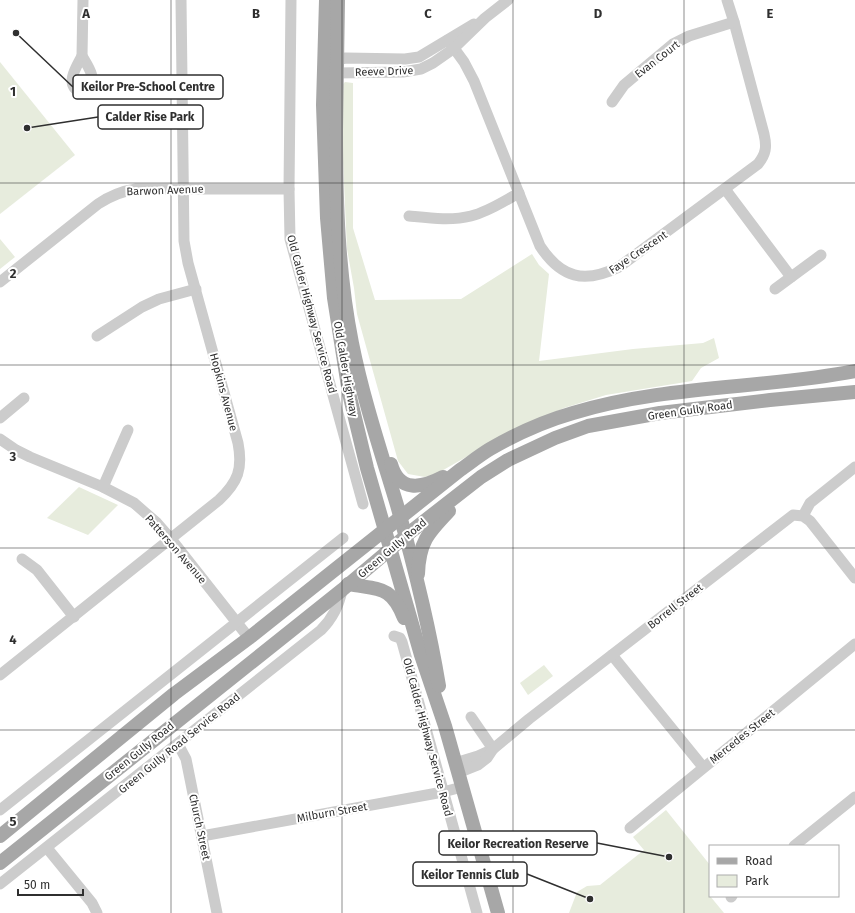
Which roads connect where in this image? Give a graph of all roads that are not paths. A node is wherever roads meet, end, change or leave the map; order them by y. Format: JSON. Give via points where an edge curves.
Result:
{"nodes":[{"id":1,"x":83,"y":0,"type":"edge"},
{"id":2,"x":181,"y":0,"type":"edge"},
{"id":3,"x":283,"y":0,"type":"edge"},
{"id":4,"x":291,"y":0,"type":"edge"},
{"id":5,"x":326,"y":0,"type":"edge"},
{"id":6,"x":338,"y":0,"type":"edge"},
{"id":7,"x":508,"y":0,"type":"edge"},
{"id":8,"x":727,"y":0,"type":"edge"},
{"id":9,"x":734,"y":22,"type":"junction"},
{"id":10,"x":451,"y":44,"type":"junction"},
{"id":11,"x":82,"y":56,"type":"dead end"},
{"id":12,"x":332,"y":66,"type":"junction"},
{"id":13,"x":612,"y":102,"type":"dead end"},
{"id":14,"x":289,"y":188,"type":"junction"},
{"id":15,"x":183,"y":189,"type":"junction"},
{"id":16,"x":725,"y":189,"type":"junction"},
{"id":17,"x":519,"y":193,"type":"junction"},
{"id":18,"x":409,"y":216,"type":"dead end"},
{"id":19,"x":821,"y":255,"type":"dead end"},
{"id":20,"x":791,"y":277,"type":"junction"},
{"id":21,"x":0,"y":282,"type":"edge"},
{"id":22,"x":196,"y":289,"type":"junction"},
{"id":23,"x":775,"y":289,"type":"dead end"},
{"id":24,"x":97,"y":336,"type":"dead end"},
{"id":25,"x":352,"y":344,"type":"junction"},
{"id":26,"x":855,"y":371,"type":"edge"},
{"id":27,"x":855,"y":392,"type":"edge"},
{"id":28,"x":24,"y":398,"type":"dead end"},
{"id":29,"x":0,"y":418,"type":"edge"},
{"id":30,"x":128,"y":430,"type":"dead end"},
{"id":31,"x":0,"y":439,"type":"edge"},
{"id":32,"x":476,"y":459,"type":"junction"},
{"id":33,"x":855,"y":467,"type":"edge"},
{"id":34,"x":481,"y":477,"type":"junction"},
{"id":35,"x":103,"y":487,"type":"junction"},
{"id":36,"x":363,"y":504,"type":"dead end"},
{"id":37,"x":802,"y":516,"type":"junction"},
{"id":38,"x":400,"y":518,"type":"junction"},
{"id":39,"x":386,"y":529,"type":"junction"},
{"id":40,"x":405,"y":536,"type":"junction"},
{"id":41,"x":343,"y":538,"type":"dead end"},
{"id":42,"x":171,"y":539,"type":"junction"},
{"id":43,"x":391,"y":549,"type":"junction"},
{"id":44,"x":22,"y":558,"type":"dead end"},
{"id":45,"x":855,"y":578,"type":"edge"},
{"id":46,"x":345,"y":587,"type":"junction"},
{"id":47,"x":418,"y":587,"type":"junction"},
{"id":48,"x":74,"y":617,"type":"junction"},
{"id":49,"x":238,"y":623,"type":"junction"},
{"id":50,"x":394,"y":636,"type":"dead end"},
{"id":51,"x":249,"y":638,"type":"junction"},
{"id":52,"x":855,"y":644,"type":"edge"},
{"id":53,"x":421,"y":655,"type":"junction"},
{"id":54,"x":612,"y":655,"type":"junction"},
{"id":55,"x":0,"y":675,"type":"edge"},
{"id":56,"x":471,"y":717,"type":"dead end"},
{"id":57,"x":445,"y":726,"type":"junction"},
{"id":58,"x":178,"y":744,"type":"junction"},
{"id":59,"x":494,"y":749,"type":"junction"},
{"id":60,"x":703,"y":767,"type":"junction"},
{"id":61,"x":457,"y":768,"type":"junction"},
{"id":62,"x":462,"y":787,"type":"junction"},
{"id":63,"x":443,"y":792,"type":"junction"},
{"id":64,"x":855,"y":797,"type":"edge"},
{"id":65,"x":0,"y":810,"type":"edge"},
{"id":66,"x":630,"y":828,"type":"dead end"},
{"id":67,"x":1,"y":834,"type":"edge"},
{"id":68,"x":202,"y":836,"type":"junction"},
{"id":69,"x":795,"y":845,"type":"edge"},
{"id":70,"x":47,"y":848,"type":"junction"},
{"id":71,"x":15,"y":850,"type":"junction"},
{"id":72,"x":0,"y":863,"type":"edge"},
{"id":73,"x":26,"y":865,"type":"junction"},
{"id":74,"x":0,"y":884,"type":"edge"},
{"id":75,"x":97,"y":913,"type":"edge"},
{"id":76,"x":217,"y":913,"type":"edge"},
{"id":77,"x":477,"y":913,"type":"edge"},
{"id":78,"x":498,"y":913,"type":"edge"}],
"edges":[{"from":1,"to":11,"type":"street"},
{"from":2,"to":15,"type":"street","name":"Hopkins Avenue"},
{"from":3,"to":4,"type":"street"},
{"from":4,"to":14,"type":"street","name":"Old Calder Highway Service Road"},
{"from":5,"to":12,"type":"main road","name":"Old Calder Highway"},
{"from":6,"to":12,"type":"main road","name":"Old Calder Highway"},
{"from":7,"to":10,"type":"street","name":"Reeve Drive"},
{"from":8,"to":9,"type":"street","name":"Faye Crescent"},
{"from":9,"to":13,"type":"street","name":"Evan Court","via":[[689,36],[673,44],[624,85]]},
{"from":9,"to":16,"type":"street","name":"Faye Crescent","via":[[766,143],[764,156],[758,164]]},
{"from":10,"to":12,"type":"street","name":"Reeve Drive","via":[[413,58],[346,58]]},
{"from":10,"to":17,"type":"street","name":"Faye Crescent","via":[[474,81]]},
{"from":12,"to":25,"type":"main road","name":"Old Calder Highway","via":[[340,256]]},
{"from":12,"to":39,"type":"main road","name":"Old Calder Highway","via":[[325,177],[334,298],[354,412],[367,468]]},
{"from":14,"to":15,"type":"street","name":"Barwon Avenue"},
{"from":14,"to":36,"type":"street","name":"Old Calder Highway Service Road","via":[[290,239]]},
{"from":15,"to":21,"type":"street","name":"Barwon Avenue","via":[[136,189],[109,197]]},
{"from":15,"to":22,"type":"street","name":"Hopkins Avenue","via":[[184,241]]},
{"from":16,"to":17,"type":"street","name":"Faye Crescent","via":[[619,267],[607,273],[587,277],[558,268],[547,257],[540,246]]},
{"from":16,"to":20,"type":"street"},
{"from":17,"to":18,"type":"street","via":[[492,208],[470,216]]},
{"from":19,"to":20,"type":"street"},
{"from":20,"to":23,"type":"street"},
{"from":22,"to":24,"type":"street","via":[[146,305]]},
{"from":22,"to":42,"type":"street","name":"Hopkins Avenue","via":[[238,443],[240,465],[236,480],[227,493]]},
{"from":25,"to":32,"type":"main road","via":[[392,467],[399,479],[409,485],[423,485]]},
{"from":25,"to":38,"type":"main road","name":"Old Calder Highway"},
{"from":26,"to":32,"type":"main road","name":"Green Gully Road","via":[[683,391],[599,406],[572,413],[520,434]]},
{"from":27,"to":34,"type":"main road","name":"Green Gully Road","via":[[660,413],[588,426],[524,452]]},
{"from":28,"to":29,"type":"street"},
{"from":30,"to":35,"type":"street"},
{"from":31,"to":35,"type":"street","name":"Patterson Avenue","via":[[30,457]]},
{"from":32,"to":38,"type":"main road","name":"Green Gully Road"},
{"from":33,"to":37,"type":"street","via":[[810,502]]},
{"from":34,"to":40,"type":"main road","name":"Green Gully Road"},
{"from":34,"to":47,"type":"main road","via":[[426,536],[419,559]]},
{"from":35,"to":42,"type":"street","name":"Patterson Avenue","via":[[134,503]]},
{"from":37,"to":45,"type":"street","via":[[810,521]]},
{"from":37,"to":54,"type":"street","name":"Borrell Street","via":[[798,514],[789,518]]},
{"from":38,"to":39,"type":"main road","name":"Green Gully Road"},
{"from":38,"to":40,"type":"main road","name":"Old Calder Highway"},
{"from":39,"to":43,"type":"main road","name":"Old Calder Highway"},
{"from":39,"to":51,"type":"main road","name":"Green Gully Road"},
{"from":40,"to":43,"type":"main road","name":"Green Gully Road"},
{"from":40,"to":47,"type":"main road","name":"Old Calder Highway"},
{"from":41,"to":49,"type":"street"},
{"from":42,"to":48,"type":"street","name":"Hopkins Avenue"},
{"from":42,"to":49,"type":"street","name":"Patterson Avenue"},
{"from":43,"to":46,"type":"main road","name":"Green Gully Road"},
{"from":43,"to":53,"type":"main road","name":"Old Calder Highway"},
{"from":44,"to":48,"type":"street","via":[[37,570]]},
{"from":46,"to":53,"type":"main road","via":[[376,588],[391,596],[399,606]]},
{"from":46,"to":58,"type":"street","name":"Green Gully Road Service Road","via":[[339,605],[321,630]]},
{"from":46,"to":71,"type":"main road","name":"Green Gully Road"},
{"from":47,"to":57,"type":"main road","name":"Old Calder Highway","via":[[432,643]]},
{"from":48,"to":55,"type":"street","name":"Hopkins Avenue"},
{"from":49,"to":51,"type":"street","name":"Patterson Avenue"},
{"from":49,"to":65,"type":"street"},
{"from":50,"to":63,"type":"street","name":"Old Calder Highway Service Road","via":[[402,642]]},
{"from":51,"to":67,"type":"main road","name":"Green Gully Road","via":[[174,694]]},
{"from":52,"to":60,"type":"street","name":"Mercedes Street"},
{"from":53,"to":57,"type":"main road","name":"Old Calder Highway"},
{"from":54,"to":59,"type":"street","name":"Borrell Street"},
{"from":54,"to":60,"type":"street"},
{"from":56,"to":59,"type":"street"},
{"from":57,"to":61,"type":"main road","name":"Old Calder Highway"},
{"from":58,"to":68,"type":"street","name":"Church Street","via":[[186,759]]},
{"from":58,"to":70,"type":"street","name":"Green Gully Road Service Road"},
{"from":59,"to":61,"type":"street","name":"Borrell Street"},
{"from":60,"to":66,"type":"street","name":"Mercedes Street"},
{"from":61,"to":62,"type":"main road","name":"Old Calder Highway"},
{"from":62,"to":63,"type":"street","name":"Milburn Street"},
{"from":62,"to":78,"type":"main road","name":"Old Calder Highway"},
{"from":63,"to":68,"type":"street","name":"Milburn Street"},
{"from":63,"to":77,"type":"street","name":"Old Calder Highway Service Road"},
{"from":64,"to":69,"type":"street"},
{"from":67,"to":71,"type":"main road"},
{"from":68,"to":76,"type":"street","name":"Church Street"},
{"from":70,"to":73,"type":"street","name":"Green Gully Road Service Road"},
{"from":70,"to":75,"type":"street","via":[[92,903]]},
{"from":71,"to":72,"type":"main road","name":"Green Gully Road"},
{"from":71,"to":73,"type":"street"},
{"from":73,"to":74,"type":"street","name":"Green Gully Road Service Road"}]}
